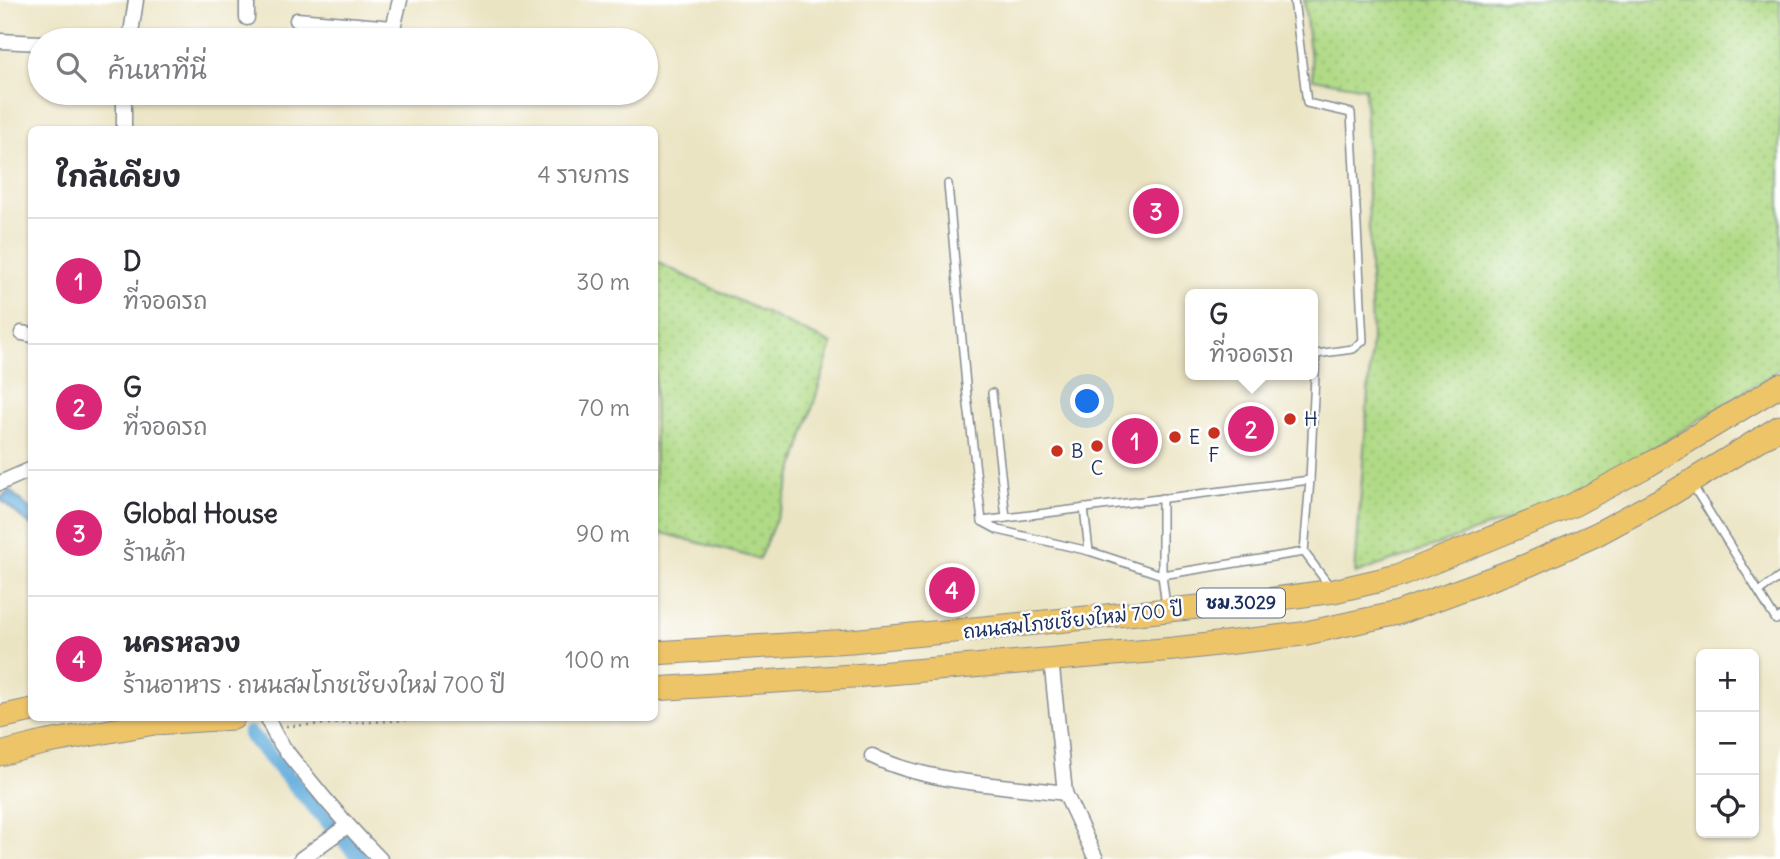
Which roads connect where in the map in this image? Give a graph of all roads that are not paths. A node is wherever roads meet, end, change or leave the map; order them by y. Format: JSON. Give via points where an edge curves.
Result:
{"nodes":[{"id":1,"x":136,"y":0,"type":"edge"},
{"id":2,"x":247,"y":0,"type":"edge"},
{"id":3,"x":400,"y":0,"type":"edge"},
{"id":4,"x":1294,"y":0,"type":"edge"},
{"id":5,"x":247,"y":18,"type":"dead end"},
{"id":6,"x":298,"y":20,"type":"dead end"},
{"id":7,"x":132,"y":28,"type":"edge"},
{"id":8,"x":382,"y":28,"type":"edge"},
{"id":9,"x":393,"y":28,"type":"edge"},
{"id":10,"x":0,"y":41,"type":"edge"},
{"id":11,"x":28,"y":42,"type":"edge"},
{"id":12,"x":124,"y":105,"type":"edge"},
{"id":13,"x":124,"y":126,"type":"edge"},
{"id":14,"x":948,"y":184,"type":"dead end"},
{"id":15,"x":1318,"y":354,"type":"edge"},
{"id":16,"x":1315,"y":380,"type":"edge"},
{"id":17,"x":1780,"y":384,"type":"edge"},
{"id":18,"x":992,"y":393,"type":"dead end"},
{"id":19,"x":1780,"y":426,"type":"edge"},
{"id":20,"x":28,"y":470,"type":"edge"},
{"id":21,"x":2,"y":480,"type":"edge"},
{"id":22,"x":1310,"y":480,"type":"junction"},
{"id":23,"x":1690,"y":482,"type":"junction"},
{"id":24,"x":1162,"y":498,"type":"junction"},
{"id":25,"x":1084,"y":508,"type":"junction"},
{"id":26,"x":1006,"y":518,"type":"junction"},
{"id":27,"x":982,"y":521,"type":"junction"},
{"id":28,"x":1089,"y":551,"type":"junction"},
{"id":29,"x":1304,"y":552,"type":"junction"},
{"id":30,"x":1162,"y":575,"type":"junction"},
{"id":31,"x":1780,"y":577,"type":"edge"},
{"id":32,"x":1334,"y":591,"type":"junction"},
{"id":33,"x":1759,"y":592,"type":"junction"},
{"id":34,"x":1167,"y":611,"type":"junction"},
{"id":35,"x":1780,"y":617,"type":"edge"},
{"id":36,"x":658,"y":653,"type":"edge"},
{"id":37,"x":1051,"y":659,"type":"junction"},
{"id":38,"x":658,"y":690,"type":"edge"},
{"id":39,"x":28,"y":711,"type":"edge"},
{"id":40,"x":0,"y":717,"type":"edge"},
{"id":41,"x":186,"y":721,"type":"edge"},
{"id":42,"x":269,"y":723,"type":"edge"},
{"id":43,"x":0,"y":754,"type":"edge"},
{"id":44,"x":872,"y":756,"type":"dead end"},
{"id":45,"x":1065,"y":793,"type":"junction"},
{"id":46,"x":347,"y":826,"type":"junction"},
{"id":47,"x":301,"y":859,"type":"edge"},
{"id":48,"x":380,"y":859,"type":"edge"},
{"id":49,"x":1096,"y":859,"type":"edge"}],
"edges":[{"from":1,"to":7,"type":"street"},
{"from":2,"to":5,"type":"street"},
{"from":3,"to":9,"type":"street"},
{"from":4,"to":15,"type":"lane","via":[[1307,103],[1351,113],[1363,341],[1353,349]]},
{"from":6,"to":8,"type":"street"},
{"from":10,"to":11,"type":"street"},
{"from":12,"to":13,"type":"street"},
{"from":14,"to":27,"type":"lane"},
{"from":16,"to":22,"type":"lane"},
{"from":17,"to":32,"type":"main road","name":"ถนนสมโภชเชียงใหม่ 700 ปี","number":"ชม.3029","via":[[1573,505],[1398,576]]},
{"from":18,"to":26,"type":"lane"},
{"from":19,"to":23,"type":"main road","name":"ถนนสมโภชเชียงใหม่ 700 ปี","number":"ชม.3029"},
{"from":20,"to":21,"type":"street"},
{"from":22,"to":24,"type":"lane"},
{"from":22,"to":29,"type":"lane"},
{"from":23,"to":33,"type":"lane"},
{"from":23,"to":37,"type":"main road","name":"ถนนสมโภชเชียงใหม่ 700 ปี","number":"ชม.3029","via":[[1595,535],[1398,613],[1302,634]]},
{"from":24,"to":25,"type":"lane"},
{"from":24,"to":30,"type":"lane"},
{"from":25,"to":26,"type":"lane"},
{"from":25,"to":28,"type":"lane"},
{"from":26,"to":27,"type":"lane"},
{"from":27,"to":28,"type":"lane","via":[[998,530]]},
{"from":28,"to":30,"type":"lane"},
{"from":29,"to":30,"type":"lane"},
{"from":29,"to":32,"type":"lane"},
{"from":30,"to":34,"type":"lane"},
{"from":31,"to":33,"type":"lane"},
{"from":32,"to":34,"type":"main road","name":"ถนนสมโภชเชียงใหม่ 700 ปี","number":"ชม.3029"},
{"from":33,"to":35,"type":"lane","via":[[1776,620]]},
{"from":34,"to":36,"type":"main road","name":"ถนนสมโภชเชียงใหม่ 700 ปี","number":"ชม.3029","via":[[851,642]]},
{"from":37,"to":38,"type":"main road","name":"ถนนสมโภชเชียงใหม่ 700 ปี","number":"ชม.3029"},
{"from":37,"to":45,"type":"street"},
{"from":39,"to":40,"type":"main road"},
{"from":41,"to":43,"type":"main road","via":[[154,723]]},
{"from":42,"to":46,"type":"street","via":[[282,746]]},
{"from":44,"to":45,"type":"street","via":[[904,769]]},
{"from":45,"to":49,"type":"street"},
{"from":46,"to":47,"type":"street"},
{"from":46,"to":48,"type":"street"}]}
